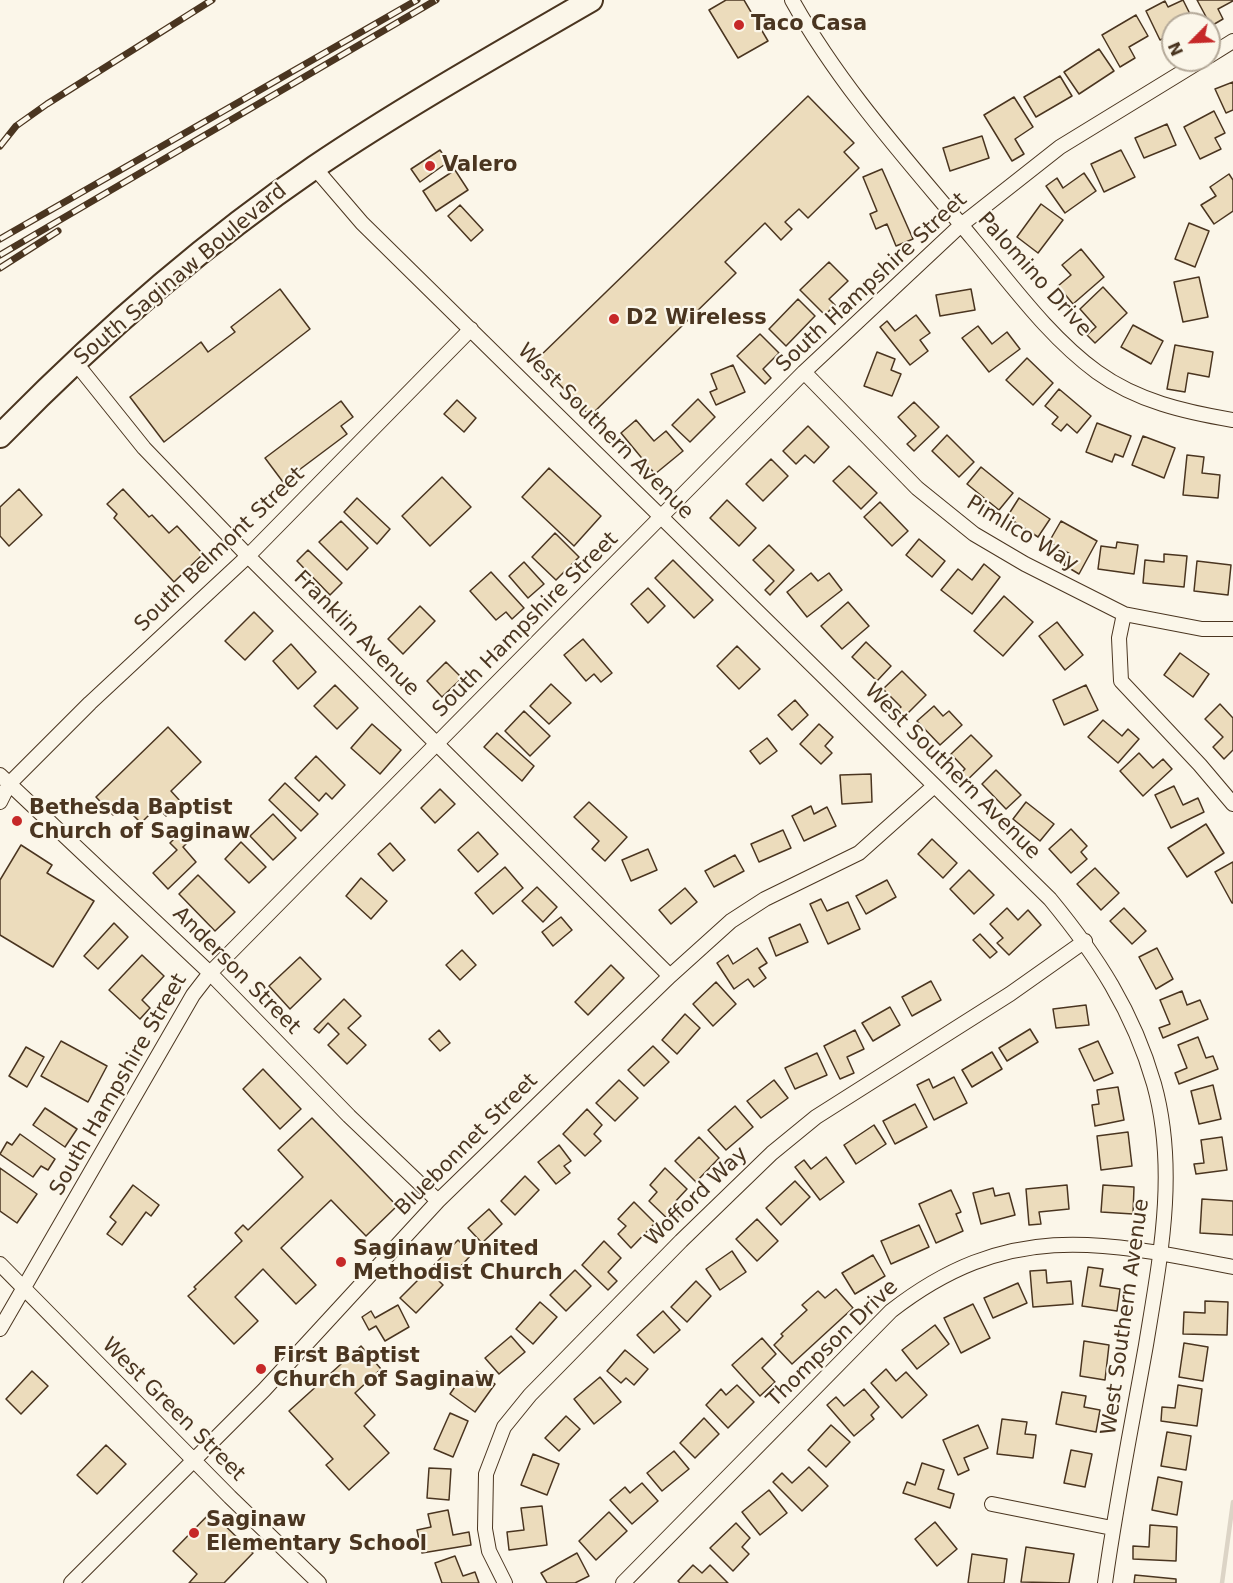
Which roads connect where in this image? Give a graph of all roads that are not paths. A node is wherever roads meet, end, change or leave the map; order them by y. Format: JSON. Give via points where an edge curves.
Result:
{"nodes":[{"id":1,"x":591,"y":0,"type":"edge"},
{"id":2,"x":792,"y":0,"type":"edge"},
{"id":3,"x":1182,"y":72,"type":"edge"},
{"id":4,"x":314,"y":168,"type":"junction"},
{"id":5,"x":961,"y":225,"type":"junction"},
{"id":6,"x":471,"y":329,"type":"junction"},
{"id":7,"x":75,"y":362,"type":"junction"},
{"id":8,"x":804,"y":372,"type":"junction"},
{"id":9,"x":1233,"y":420,"type":"edge"},
{"id":10,"x":0,"y":436,"type":"edge"},
{"id":11,"x":661,"y":518,"type":"junction"},
{"id":12,"x":248,"y":556,"type":"junction"},
{"id":13,"x":1124,"y":614,"type":"junction"},
{"id":14,"x":1233,"y":629,"type":"edge"},
{"id":15,"x":438,"y":746,"type":"junction"},
{"id":16,"x":4,"y":779,"type":"edge"},
{"id":17,"x":933,"y":787,"type":"junction"},
{"id":18,"x":0,"y":802,"type":"edge"},
{"id":19,"x":1233,"y":804,"type":"edge"},
{"id":20,"x":1085,"y":941,"type":"junction"},
{"id":21,"x":210,"y":973,"type":"junction"},
{"id":22,"x":670,"y":976,"type":"junction"},
{"id":23,"x":438,"y":1201,"type":"junction"},
{"id":24,"x":1161,"y":1253,"type":"junction"},
{"id":25,"x":0,"y":1264,"type":"edge"},
{"id":26,"x":1233,"y":1267,"type":"edge"},
{"id":27,"x":24,"y":1290,"type":"junction"},
{"id":28,"x":0,"y":1329,"type":"edge"},
{"id":29,"x":193,"y":1460,"type":"junction"},
{"id":30,"x":992,"y":1504,"type":"dead end"},
{"id":31,"x":1112,"y":1528,"type":"junction"},
{"id":32,"x":71,"y":1583,"type":"edge"},
{"id":33,"x":319,"y":1583,"type":"edge"},
{"id":34,"x":505,"y":1583,"type":"edge"},
{"id":35,"x":623,"y":1583,"type":"edge"},
{"id":36,"x":1105,"y":1583,"type":"edge"}],
"edges":[{"from":1,"to":4,"type":"main road","name":"South Saginaw Boulevard","via":[[415,103]]},
{"from":2,"to":5,"type":"street","name":"Palomino Drive","via":[[855,98]]},
{"from":3,"to":5,"type":"street","name":"South Hampshire Street","via":[[1060,147]]},
{"from":4,"to":6,"type":"street","name":"West Southern Avenue","via":[[362,223]]},
{"from":4,"to":7,"type":"main road","name":"South Saginaw Boulevard","via":[[200,254]]},
{"from":5,"to":8,"type":"street","name":"South Hampshire Street"},
{"from":5,"to":9,"type":"street","name":"Palomino Drive","via":[[1057,339],[1098,373],[1166,406]]},
{"from":6,"to":11,"type":"street","name":"West Southern Avenue"},
{"from":6,"to":12,"type":"street","name":"South Belmont Street"},
{"from":7,"to":10,"type":"main road","name":"South Saginaw Boulevard"},
{"from":7,"to":12,"type":"street","name":"Franklin Avenue","via":[[144,448]]},
{"from":8,"to":11,"type":"street","name":"South Hampshire Street"},
{"from":8,"to":13,"type":"street","name":"Pimlico Way","via":[[917,488],[974,534]]},
{"from":11,"to":15,"type":"street","name":"South Hampshire Street"},
{"from":11,"to":17,"type":"street","name":"West Southern Avenue","via":[[837,687]]},
{"from":12,"to":15,"type":"street","name":"Franklin Avenue"},
{"from":12,"to":16,"type":"street","name":"South Belmont Street"},
{"from":13,"to":14,"type":"street","name":"Pimlico Way","via":[[1202,629]]},
{"from":13,"to":19,"type":"street","via":[[1119,638],[1121,681]]},
{"from":15,"to":21,"type":"street","name":"South Hampshire Street"},
{"from":15,"to":22,"type":"street","name":"Franklin Avenue"},
{"from":16,"to":18,"type":"street","name":"South Belmont Street"},
{"from":16,"to":21,"type":"street","name":"Anderson Street"},
{"from":17,"to":20,"type":"street","name":"West Southern Avenue","via":[[1050,899]]},
{"from":17,"to":22,"type":"street","name":"Bluebonnet Street","via":[[859,853],[765,899],[731,921]]},
{"from":20,"to":24,"type":"street","name":"West Southern Avenue","via":[[1122,1003],[1154,1085],[1166,1160]]},
{"from":20,"to":34,"type":"street","name":"Wofford Way","via":[[1010,994],[816,1117],[772,1153],[681,1241],[530,1395],[504,1427],[486,1474],[485,1529],[489,1551]]},
{"from":21,"to":23,"type":"street","name":"Anderson Street"},
{"from":21,"to":27,"type":"street","name":"South Hampshire Street","via":[[193,995]]},
{"from":22,"to":23,"type":"street","name":"Bluebonnet Street"},
{"from":23,"to":29,"type":"street","name":"Bluebonnet Street","via":[[264,1390]]},
{"from":24,"to":26,"type":"street","name":"Thompson Drive"},
{"from":24,"to":31,"type":"street","name":"West Southern Avenue"},
{"from":24,"to":35,"type":"street","name":"Thompson Drive","via":[[1086,1244],[1035,1246],[971,1262],[917,1291],[882,1320]]},
{"from":25,"to":27,"type":"street","name":"West Green Street"},
{"from":27,"to":28,"type":"street","name":"South Hampshire Street"},
{"from":27,"to":29,"type":"street","name":"West Green Street"},
{"from":29,"to":32,"type":"street","name":"Bluebonnet Street"},
{"from":29,"to":33,"type":"street","name":"West Green Street"},
{"from":30,"to":31,"type":"street"},
{"from":31,"to":36,"type":"street","name":"West Southern Avenue"}]}
